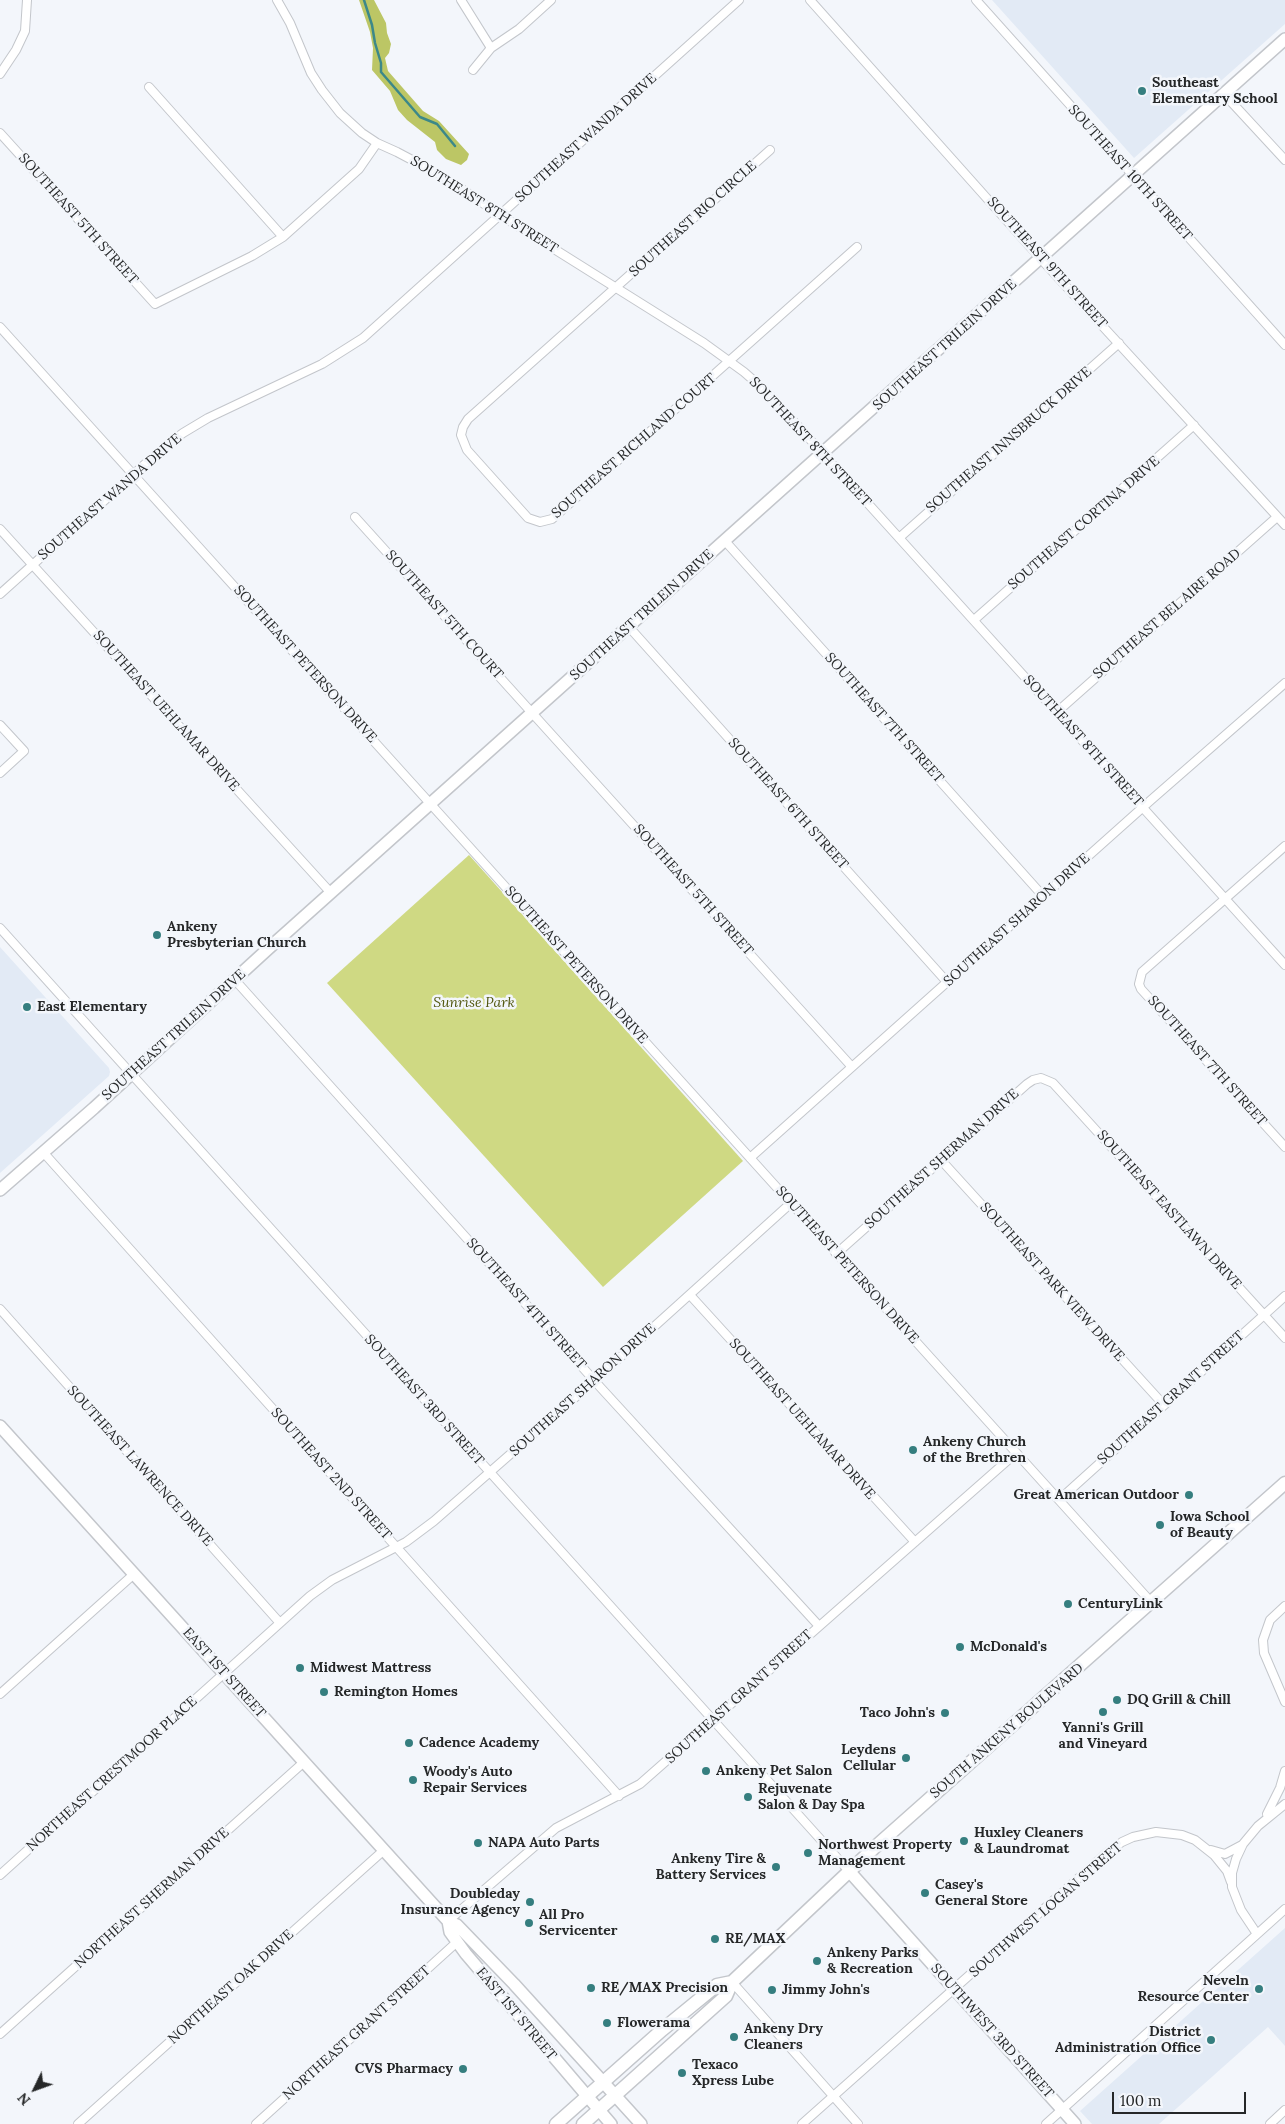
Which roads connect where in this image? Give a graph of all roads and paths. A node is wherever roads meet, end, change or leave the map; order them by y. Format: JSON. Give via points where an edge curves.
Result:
{"nodes":[{"id":1,"x":27,"y":0,"type":"edge"},
{"id":2,"x":277,"y":0,"type":"edge"},
{"id":3,"x":461,"y":0,"type":"edge"},
{"id":4,"x":550,"y":0,"type":"edge"},
{"id":5,"x":739,"y":0,"type":"edge"},
{"id":6,"x":810,"y":0,"type":"edge"},
{"id":7,"x":976,"y":0,"type":"edge"},
{"id":8,"x":1285,"y":39,"type":"edge"},
{"id":9,"x":491,"y":48,"type":"junction"},
{"id":10,"x":473,"y":70,"type":"dead end"},
{"id":11,"x":0,"y":74,"type":"edge"},
{"id":12,"x":148,"y":88,"type":"dead end"},
{"id":13,"x":1224,"y":94,"type":"junction"},
{"id":14,"x":0,"y":133,"type":"edge"},
{"id":15,"x":377,"y":143,"type":"junction"},
{"id":16,"x":770,"y":150,"type":"dead end"},
{"id":17,"x":1285,"y":160,"type":"edge"},
{"id":18,"x":1133,"y":176,"type":"junction"},
{"id":19,"x":500,"y":215,"type":"junction"},
{"id":20,"x":283,"y":237,"type":"junction"},
{"id":21,"x":857,"y":247,"type":"dead end"},
{"id":22,"x":1041,"y":259,"type":"junction"},
{"id":23,"x":616,"y":288,"type":"junction"},
{"id":24,"x":0,"y":328,"type":"edge"},
{"id":25,"x":1119,"y":343,"type":"junction"},
{"id":26,"x":1285,"y":345,"type":"edge"},
{"id":27,"x":730,"y":361,"type":"junction"},
{"id":28,"x":1194,"y":425,"type":"junction"},
{"id":29,"x":823,"y":453,"type":"junction"},
{"id":30,"x":133,"y":474,"type":"junction"},
{"id":31,"x":355,"y":517,"type":"dead end"},
{"id":32,"x":1277,"y":517,"type":"junction"},
{"id":33,"x":1285,"y":525,"type":"edge"},
{"id":34,"x":0,"y":529,"type":"edge"},
{"id":35,"x":899,"y":538,"type":"junction"},
{"id":36,"x":725,"y":541,"type":"junction"},
{"id":37,"x":33,"y":565,"type":"junction"},
{"id":38,"x":0,"y":594,"type":"edge"},
{"id":39,"x":974,"y":620,"type":"junction"},
{"id":40,"x":629,"y":627,"type":"junction"},
{"id":41,"x":1285,"y":683,"type":"edge"},
{"id":42,"x":1056,"y":712,"type":"junction"},
{"id":43,"x":532,"y":713,"type":"junction"},
{"id":44,"x":0,"y":724,"type":"edge"},
{"id":45,"x":0,"y":773,"type":"edge"},
{"id":46,"x":431,"y":804,"type":"junction"},
{"id":47,"x":1143,"y":808,"type":"junction"},
{"id":48,"x":1285,"y":846,"type":"edge"},
{"id":49,"x":331,"y":894,"type":"junction"},
{"id":50,"x":1044,"y":896,"type":"junction"},
{"id":51,"x":1226,"y":899,"type":"junction"},
{"id":52,"x":0,"y":928,"type":"edge"},
{"id":53,"x":1285,"y":965,"type":"edge"},
{"id":54,"x":235,"y":980,"type":"junction"},
{"id":55,"x":948,"y":982,"type":"junction"},
{"id":56,"x":852,"y":1068,"type":"junction"},
{"id":57,"x":132,"y":1072,"type":"junction"},
{"id":58,"x":1053,"y":1083,"type":"joint"},
{"id":59,"x":1285,"y":1147,"type":"edge"},
{"id":60,"x":43,"y":1152,"type":"junction"},
{"id":61,"x":750,"y":1158,"type":"junction"},
{"id":62,"x":941,"y":1160,"type":"junction"},
{"id":63,"x":0,"y":1190,"type":"edge"},
{"id":64,"x":790,"y":1203,"type":"junction"},
{"id":65,"x":836,"y":1254,"type":"junction"},
{"id":66,"x":690,"y":1295,"type":"junction"},
{"id":67,"x":1285,"y":1296,"type":"edge"},
{"id":68,"x":0,"y":1309,"type":"edge"},
{"id":69,"x":1264,"y":1314,"type":"junction"},
{"id":70,"x":1285,"y":1338,"type":"edge"},
{"id":71,"x":594,"y":1380,"type":"junction"},
{"id":72,"x":1163,"y":1404,"type":"junction"},
{"id":73,"x":0,"y":1426,"type":"edge"},
{"id":74,"x":1016,"y":1453,"type":"junction"},
{"id":75,"x":489,"y":1473,"type":"junction"},
{"id":76,"x":1285,"y":1483,"type":"edge"},
{"id":77,"x":1059,"y":1500,"type":"junction"},
{"id":78,"x":915,"y":1542,"type":"junction"},
{"id":79,"x":396,"y":1548,"type":"junction"},
{"id":80,"x":134,"y":1574,"type":"junction"},
{"id":81,"x":1151,"y":1602,"type":"junction"},
{"id":82,"x":1285,"y":1606,"type":"edge"},
{"id":83,"x":280,"y":1623,"type":"junction"},
{"id":84,"x":819,"y":1626,"type":"junction"},
{"id":85,"x":224,"y":1674,"type":"junction"},
{"id":86,"x":0,"y":1694,"type":"edge"},
{"id":87,"x":1285,"y":1702,"type":"edge"},
{"id":88,"x":713,"y":1720,"type":"junction"},
{"id":89,"x":304,"y":1762,"type":"junction"},
{"id":90,"x":1285,"y":1771,"type":"edge"},
{"id":91,"x":620,"y":1796,"type":"junction"},
{"id":92,"x":1285,"y":1804,"type":"edge"},
{"id":93,"x":1258,"y":1826,"type":"junction"},
{"id":94,"x":1243,"y":1844,"type":"junction"},
{"id":95,"x":1208,"y":1849,"type":"junction"},
{"id":96,"x":384,"y":1850,"type":"junction"},
{"id":97,"x":849,"y":1871,"type":"junction"},
{"id":98,"x":0,"y":1874,"type":"edge"},
{"id":99,"x":1231,"y":1882,"type":"junction"},
{"id":100,"x":1285,"y":1909,"type":"edge"},
{"id":101,"x":448,"y":1921,"type":"junction"},
{"id":102,"x":1257,"y":1934,"type":"junction"},
{"id":103,"x":457,"y":1942,"type":"junction"},
{"id":104,"x":732,"y":1982,"type":"junction"},
{"id":105,"x":955,"y":1989,"type":"junction"},
{"id":106,"x":0,"y":2034,"type":"edge"},
{"id":107,"x":601,"y":2096,"type":"junction"},
{"id":108,"x":834,"y":2096,"type":"junction"},
{"id":109,"x":1062,"y":2110,"type":"junction"},
{"id":110,"x":1285,"y":2110,"type":"edge"},
{"id":111,"x":78,"y":2124,"type":"edge"},
{"id":112,"x":256,"y":2124,"type":"edge"},
{"id":113,"x":556,"y":2124,"type":"edge"},
{"id":114,"x":583,"y":2124,"type":"edge"},
{"id":115,"x":611,"y":2124,"type":"edge"},
{"id":116,"x":640,"y":2124,"type":"edge"},
{"id":117,"x":802,"y":2124,"type":"edge"},
{"id":118,"x":858,"y":2124,"type":"edge"},
{"id":119,"x":1046,"y":2124,"type":"edge"},
{"id":120,"x":1075,"y":2124,"type":"edge"},
{"id":121,"x":1270,"y":2124,"type":"edge"}],
"edges":[{"from":1,"to":11,"type":"street","via":[[25,31]]},
{"from":2,"to":15,"type":"street","name":"SOUTHEAST 8TH STREET","via":[[322,90],[347,121]]},
{"from":3,"to":9,"type":"street"},
{"from":4,"to":9,"type":"street"},
{"from":5,"to":19,"type":"street","name":"SOUTHEAST WANDA DRIVE"},
{"from":6,"to":22,"type":"street","name":"SOUTHEAST 9TH STREET"},
{"from":7,"to":18,"type":"street","name":"SOUTHEAST 10TH STREET"},
{"from":8,"to":13,"type":"street","name":"SOUTHEAST TRILEIN DRIVE"},
{"from":9,"to":10,"type":"street"},
{"from":12,"to":20,"type":"street"},
{"from":13,"to":17,"type":"street"},
{"from":13,"to":18,"type":"street","name":"SOUTHEAST TRILEIN DRIVE"},
{"from":14,"to":20,"type":"street","name":"SOUTHEAST 5TH STREET","via":[[155,304]]},
{"from":15,"to":19,"type":"street","name":"SOUTHEAST 8TH STREET","via":[[428,168]]},
{"from":15,"to":20,"type":"street","via":[[367,161]]},
{"from":16,"to":23,"type":"street","name":"SOUTHEAST RIO CIRCLE"},
{"from":18,"to":22,"type":"street","name":"SOUTHEAST TRILEIN DRIVE"},
{"from":18,"to":26,"type":"street","name":"SOUTHEAST 10TH STREET"},
{"from":19,"to":23,"type":"street","name":"SOUTHEAST 8TH STREET"},
{"from":19,"to":30,"type":"street","name":"SOUTHEAST WANDA DRIVE","via":[[363,338],[322,364],[208,418],[164,447]]},
{"from":21,"to":27,"type":"street"},
{"from":22,"to":25,"type":"street","name":"SOUTHEAST 9TH STREET"},
{"from":22,"to":29,"type":"street","name":"SOUTHEAST TRILEIN DRIVE"},
{"from":23,"to":27,"type":"street","name":"SOUTHEAST 8TH STREET"},
{"from":23,"to":27,"type":"street","name":"SOUTHEAST RICHLAND COURT","via":[[463,427],[464,447],[528,518],[544,522],[556,517]]},
{"from":24,"to":30,"type":"street","name":"SOUTHEAST PETERSON DRIVE"},
{"from":25,"to":28,"type":"street","name":"SOUTHEAST 9TH STREET"},
{"from":25,"to":35,"type":"street","name":"SOUTHEAST INNSBRUCK DRIVE"},
{"from":27,"to":29,"type":"street","name":"SOUTHEAST 8TH STREET","via":[[769,394]]},
{"from":28,"to":32,"type":"street","name":"SOUTHEAST 9TH STREET"},
{"from":28,"to":39,"type":"street","name":"SOUTHEAST CORTINA DRIVE"},
{"from":29,"to":35,"type":"street","name":"SOUTHEAST 8TH STREET"},
{"from":29,"to":36,"type":"street","name":"SOUTHEAST TRILEIN DRIVE"},
{"from":30,"to":37,"type":"street","name":"SOUTHEAST WANDA DRIVE"},
{"from":30,"to":46,"type":"street","name":"SOUTHEAST PETERSON DRIVE"},
{"from":31,"to":43,"type":"street","name":"SOUTHEAST 5TH COURT"},
{"from":32,"to":33,"type":"street","name":"SOUTHEAST 9TH STREET"},
{"from":32,"to":42,"type":"street","name":"SOUTHEAST BEL AIRE ROAD"},
{"from":34,"to":37,"type":"street","name":"SOUTHEAST UEHLAMAR DRIVE"},
{"from":35,"to":39,"type":"street","name":"SOUTHEAST 8TH STREET"},
{"from":36,"to":40,"type":"street","name":"SOUTHEAST TRILEIN DRIVE"},
{"from":36,"to":50,"type":"street","name":"SOUTHEAST 7TH STREET"},
{"from":37,"to":38,"type":"street","name":"SOUTHEAST WANDA DRIVE"},
{"from":37,"to":49,"type":"street","name":"SOUTHEAST UEHLAMAR DRIVE"},
{"from":39,"to":42,"type":"street","name":"SOUTHEAST 8TH STREET"},
{"from":40,"to":43,"type":"street","name":"SOUTHEAST TRILEIN DRIVE"},
{"from":40,"to":55,"type":"street","name":"SOUTHEAST 6TH STREET"},
{"from":41,"to":47,"type":"street","name":"SOUTHEAST SHARON DRIVE"},
{"from":42,"to":47,"type":"street","name":"SOUTHEAST 8TH STREET"},
{"from":43,"to":46,"type":"street","name":"SOUTHEAST TRILEIN DRIVE"},
{"from":43,"to":56,"type":"street","name":"SOUTHEAST 5TH STREET"},
{"from":44,"to":45,"type":"street","via":[[24,751]]},
{"from":46,"to":49,"type":"street","name":"SOUTHEAST TRILEIN DRIVE"},
{"from":46,"to":61,"type":"street","name":"SOUTHEAST PETERSON DRIVE"},
{"from":47,"to":50,"type":"street","name":"SOUTHEAST SHARON DRIVE"},
{"from":47,"to":51,"type":"street","name":"SOUTHEAST 8TH STREET"},
{"from":48,"to":51,"type":"street"},
{"from":49,"to":54,"type":"street","name":"SOUTHEAST TRILEIN DRIVE"},
{"from":50,"to":55,"type":"street","name":"SOUTHEAST SHARON DRIVE"},
{"from":51,"to":53,"type":"street","name":"SOUTHEAST 8TH STREET"},
{"from":51,"to":59,"type":"street","name":"SOUTHEAST 7TH STREET","via":[[1142,972],[1139,978],[1141,989]]},
{"from":52,"to":57,"type":"street","name":"SOUTHEAST 3RD STREET"},
{"from":54,"to":57,"type":"street","name":"SOUTHEAST TRILEIN DRIVE"},
{"from":54,"to":71,"type":"street","name":"SOUTHEAST 4TH STREET"},
{"from":55,"to":56,"type":"street","name":"SOUTHEAST SHARON DRIVE"},
{"from":56,"to":61,"type":"street","name":"SOUTHEAST SHARON DRIVE"},
{"from":57,"to":60,"type":"street","name":"SOUTHEAST TRILEIN DRIVE"},
{"from":57,"to":75,"type":"street","name":"SOUTHEAST 3RD STREET"},
{"from":58,"to":62,"type":"street","name":"SOUTHEAST SHERMAN DRIVE","via":[[1041,1078],[1033,1080]]},
{"from":58,"to":69,"type":"street","name":"SOUTHEAST EASTLAWN DRIVE"},
{"from":60,"to":63,"type":"street","name":"SOUTHEAST TRILEIN DRIVE"},
{"from":60,"to":79,"type":"street","name":"SOUTHEAST 2ND STREET"},
{"from":61,"to":64,"type":"street","name":"SOUTHEAST PETERSON DRIVE"},
{"from":62,"to":65,"type":"street","name":"SOUTHEAST SHERMAN DRIVE"},
{"from":62,"to":72,"type":"street","name":"SOUTHEAST PARK VIEW DRIVE"},
{"from":64,"to":65,"type":"street","name":"SOUTHEAST PETERSON DRIVE"},
{"from":64,"to":66,"type":"street","name":"SOUTHEAST SHARON DRIVE"},
{"from":65,"to":74,"type":"street","name":"SOUTHEAST PETERSON DRIVE"},
{"from":66,"to":71,"type":"street","name":"SOUTHEAST SHARON DRIVE"},
{"from":66,"to":78,"type":"street","name":"SOUTHEAST UEHLAMAR DRIVE"},
{"from":67,"to":69,"type":"street","name":"SOUTHEAST GRANT STREET"},
{"from":68,"to":83,"type":"street","name":"SOUTHEAST LAWRENCE DRIVE"},
{"from":69,"to":70,"type":"street","name":"SOUTHEAST EASTLAWN DRIVE"},
{"from":69,"to":72,"type":"street","name":"SOUTHEAST GRANT STREET"},
{"from":71,"to":75,"type":"street","name":"SOUTHEAST SHARON DRIVE"},
{"from":71,"to":84,"type":"street","name":"SOUTHEAST 4TH STREET"},
{"from":72,"to":77,"type":"street","name":"SOUTHEAST GRANT STREET"},
{"from":73,"to":80,"type":"street","name":"EAST 1ST STREET"},
{"from":74,"to":77,"type":"street","name":"SOUTHEAST PETERSON DRIVE"},
{"from":74,"to":78,"type":"street","name":"SOUTHEAST GRANT STREET"},
{"from":75,"to":79,"type":"street","name":"SOUTHEAST SHARON DRIVE","via":[[434,1522]]},
{"from":75,"to":88,"type":"street","name":"SOUTHEAST 3RD STREET"},
{"from":76,"to":81,"type":"main road","name":"SOUTH ANKENY BOULEVARD"},
{"from":77,"to":81,"type":"street","name":"SOUTHEAST PETERSON DRIVE"},
{"from":78,"to":84,"type":"street","name":"SOUTHEAST GRANT STREET"},
{"from":79,"to":83,"type":"street","name":"SOUTHEAST SHARON DRIVE","via":[[332,1580]]},
{"from":79,"to":91,"type":"street","name":"SOUTHEAST 2ND STREET"},
{"from":80,"to":85,"type":"street","name":"EAST 1ST STREET"},
{"from":80,"to":86,"type":"street"},
{"from":81,"to":97,"type":"main road","name":"SOUTH ANKENY BOULEVARD"},
{"from":82,"to":87,"type":"street","via":[[1270,1620],[1263,1640],[1264,1652]]},
{"from":83,"to":85,"type":"street","name":"SOUTHEAST SHARON DRIVE"},
{"from":84,"to":88,"type":"street","name":"SOUTHEAST GRANT STREET"},
{"from":85,"to":89,"type":"street","name":"EAST 1ST STREET"},
{"from":85,"to":98,"type":"street","name":"NORTHEAST CRESTMOOR PLACE"},
{"from":88,"to":91,"type":"street","name":"SOUTHEAST GRANT STREET","via":[[640,1784]]},
{"from":88,"to":97,"type":"street","name":"SOUTHEAST 3RD STREET"},
{"from":89,"to":96,"type":"street","name":"EAST 1ST STREET"},
{"from":89,"to":106,"type":"street","name":"NORTHEAST SHERMAN DRIVE"},
{"from":90,"to":93,"type":"street","via":[[1273,1805]]},
{"from":91,"to":101,"type":"street","name":"SOUTHEAST GRANT STREET","via":[[556,1828]]},
{"from":92,"to":93,"type":"street"},
{"from":93,"to":94,"type":"street"},
{"from":94,"to":95,"type":"street","via":[[1225,1854]]},
{"from":94,"to":99,"type":"street"},
{"from":95,"to":99,"type":"street","name":"SOUTHWEST LOGAN STREET"},
{"from":95,"to":105,"type":"street","name":"SOUTHWEST LOGAN STREET","via":[[1169,1832],[1144,1834],[1122,1842]]},
{"from":96,"to":101,"type":"street","name":"EAST 1ST STREET"},
{"from":96,"to":111,"type":"street","name":"NORTHEAST OAK DRIVE"},
{"from":97,"to":104,"type":"main road","name":"SOUTH ANKENY BOULEVARD"},
{"from":97,"to":105,"type":"street","name":"SOUTHWEST 3RD STREET"},
{"from":99,"to":102,"type":"street","name":"SOUTHWEST LOGAN STREET","via":[[1241,1910]]},
{"from":100,"to":102,"type":"street"},
{"from":101,"to":103,"type":"street","name":"EAST 1ST STREET"},
{"from":101,"to":107,"type":"street","name":"EAST 1ST STREET","via":[[458,1925],[500,1968]]},
{"from":102,"to":109,"type":"street"},
{"from":103,"to":107,"type":"street","name":"EAST 1ST STREET","via":[[508,2005]]},
{"from":103,"to":112,"type":"street","name":"NORTHEAST GRANT STREET"},
{"from":104,"to":107,"type":"main road","name":"SOUTH ANKENY BOULEVARD","via":[[726,1996]]},
{"from":104,"to":107,"type":"main road","name":"SOUTH ANKENY BOULEVARD","via":[[717,1985]]},
{"from":104,"to":108,"type":"street"},
{"from":105,"to":108,"type":"street","name":"SOUTHWEST LOGAN STREET"},
{"from":105,"to":109,"type":"street","name":"SOUTHWEST 3RD STREET"},
{"from":107,"to":113,"type":"main road"},
{"from":107,"to":114,"type":"main road"},
{"from":107,"to":115,"type":"street"},
{"from":107,"to":116,"type":"street"},
{"from":108,"to":117,"type":"street","name":"SOUTHWEST LOGAN STREET"},
{"from":108,"to":118,"type":"street"},
{"from":109,"to":119,"type":"street"},
{"from":109,"to":120,"type":"street","name":"SOUTHWEST 3RD STREET"},
{"from":110,"to":121,"type":"street"}]}
